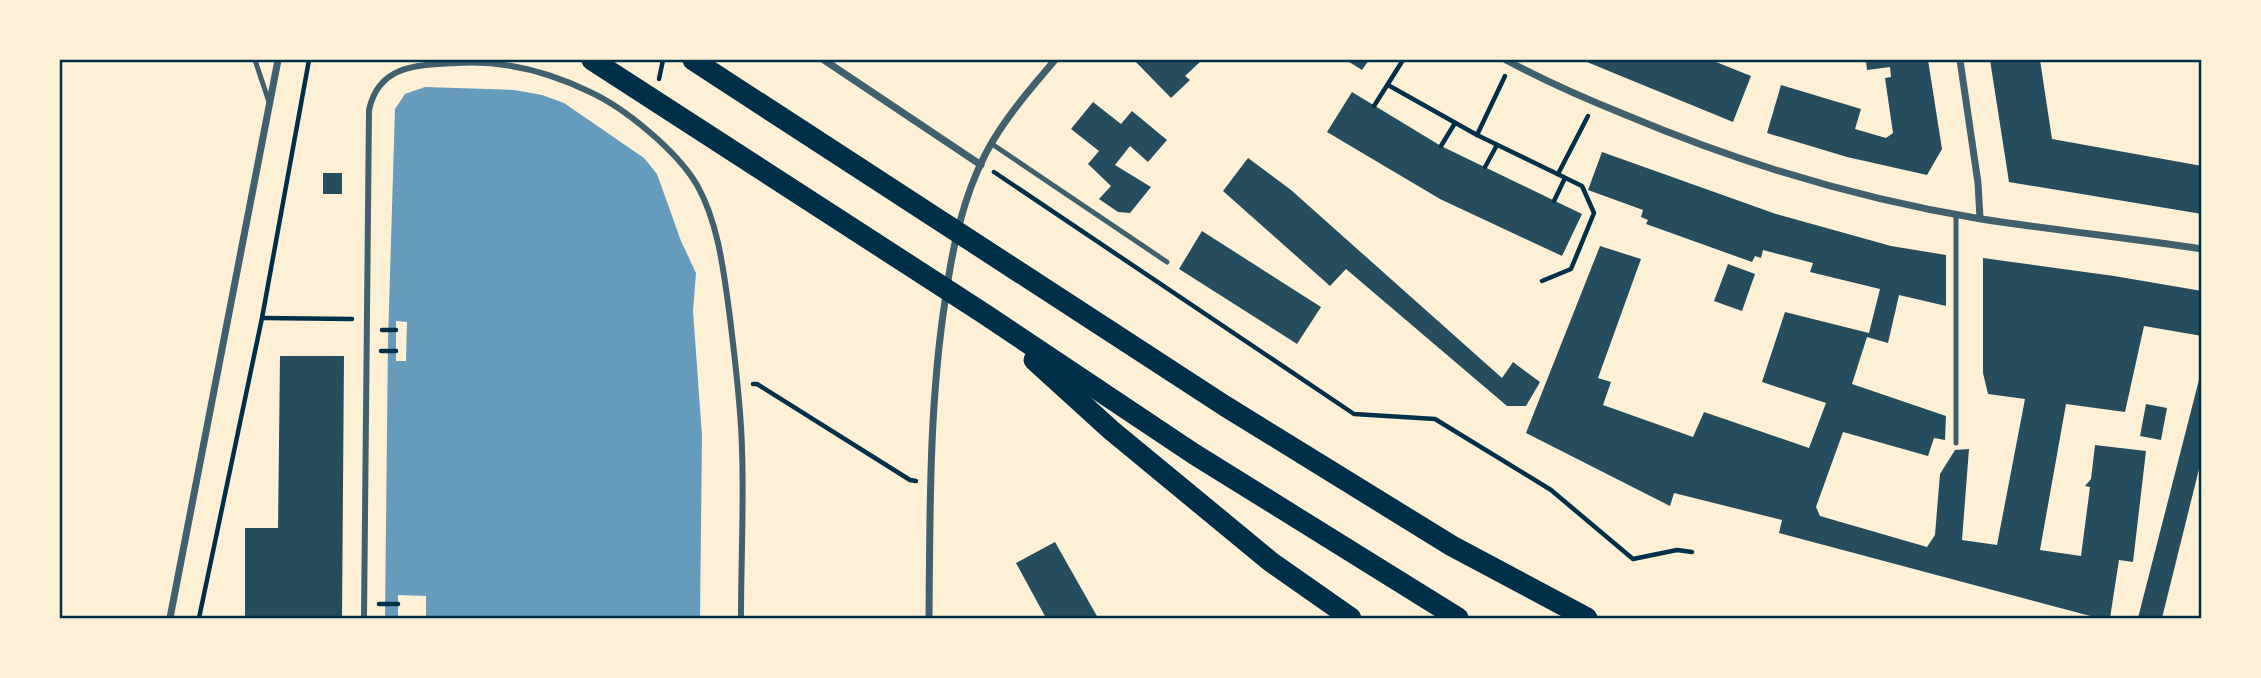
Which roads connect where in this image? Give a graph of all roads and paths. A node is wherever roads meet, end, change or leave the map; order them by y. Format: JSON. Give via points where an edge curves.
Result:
{"nodes":[{"id":1,"x":255,"y":60,"type":"edge"},
{"id":2,"x":278,"y":60,"type":"edge"},
{"id":3,"x":309,"y":60,"type":"edge"},
{"id":4,"x":592,"y":60,"type":"edge"},
{"id":5,"x":693,"y":60,"type":"edge"},
{"id":6,"x":824,"y":60,"type":"edge"},
{"id":7,"x":1055,"y":60,"type":"edge"},
{"id":8,"x":1403,"y":60,"type":"edge"},
{"id":9,"x":1960,"y":60,"type":"edge"},
{"id":10,"x":1509,"y":61,"type":"edge"},
{"id":11,"x":1388,"y":85,"type":"junction"},
{"id":12,"x":269,"y":102,"type":"junction"},
{"id":13,"x":1595,"y":102,"type":"junction"},
{"id":14,"x":1374,"y":106,"type":"dead end"},
{"id":15,"x":1455,"y":123,"type":"junction"},
{"id":16,"x":1477,"y":135,"type":"junction"},
{"id":17,"x":992,"y":144,"type":"junction"},
{"id":18,"x":1497,"y":145,"type":"junction"},
{"id":19,"x":1441,"y":146,"type":"dead end"},
{"id":20,"x":981,"y":165,"type":"junction"},
{"id":21,"x":1485,"y":167,"type":"dead end"},
{"id":22,"x":1558,"y":174,"type":"junction"},
{"id":23,"x":1565,"y":178,"type":"junction"},
{"id":24,"x":1555,"y":201,"type":"dead end"},
{"id":25,"x":1956,"y":214,"type":"junction"},
{"id":26,"x":1980,"y":218,"type":"junction"},
{"id":27,"x":2202,"y":248,"type":"edge"},
{"id":28,"x":1167,"y":262,"type":"dead end"},
{"id":29,"x":1542,"y":281,"type":"dead end"},
{"id":30,"x":984,"y":313,"type":"junction"},
{"id":31,"x":262,"y":318,"type":"junction"},
{"id":32,"x":367,"y":319,"type":"junction"},
{"id":33,"x":378,"y":330,"type":"dead end"},
{"id":34,"x":396,"y":330,"type":"dead end"},
{"id":35,"x":377,"y":351,"type":"dead end"},
{"id":36,"x":396,"y":351,"type":"dead end"},
{"id":37,"x":738,"y":386,"type":"junction"},
{"id":38,"x":1956,"y":443,"type":"dead end"},
{"id":39,"x":930,"y":482,"type":"junction"},
{"id":40,"x":1692,"y":552,"type":"dead end"},
{"id":41,"x":374,"y":604,"type":"dead end"},
{"id":42,"x":398,"y":604,"type":"dead end"},
{"id":43,"x":170,"y":618,"type":"edge"},
{"id":44,"x":199,"y":618,"type":"edge"},
{"id":45,"x":364,"y":618,"type":"edge"},
{"id":46,"x":741,"y":618,"type":"edge"},
{"id":47,"x":929,"y":618,"type":"edge"},
{"id":48,"x":1351,"y":618,"type":"edge"},
{"id":49,"x":1458,"y":618,"type":"edge"},
{"id":50,"x":1587,"y":618,"type":"edge"}],
"edges":[{"from":1,"to":12,"type":"lane"},
{"from":2,"to":12,"type":"street"},
{"from":3,"to":31,"type":"path"},
{"from":4,"to":30,"type":"highway"},
{"from":5,"to":50,"type":"highway","via":[[1225,406],[1452,546]]},
{"from":6,"to":20,"type":"street"},
{"from":7,"to":17,"type":"street"},
{"from":8,"to":11,"type":"path"},
{"from":9,"to":26,"type":"street"},
{"from":10,"to":13,"type":"street"},
{"from":10,"to":16,"type":"path"},
{"from":11,"to":14,"type":"path"},
{"from":11,"to":15,"type":"path"},
{"from":12,"to":43,"type":"street"},
{"from":13,"to":22,"type":"path"},
{"from":13,"to":25,"type":"street","via":[[1745,161],[1834,187]]},
{"from":15,"to":16,"type":"path"},
{"from":15,"to":19,"type":"path"},
{"from":16,"to":18,"type":"path"},
{"from":17,"to":20,"type":"street"},
{"from":17,"to":28,"type":"lane"},
{"from":18,"to":21,"type":"path"},
{"from":18,"to":22,"type":"path"},
{"from":20,"to":39,"type":"street","via":[[951,257],[938,347]]},
{"from":20,"to":40,"type":"path","via":[[1354,414],[1435,419],[1550,490],[1633,559],[1677,550]]},
{"from":22,"to":23,"type":"path"},
{"from":23,"to":24,"type":"path"},
{"from":23,"to":29,"type":"path","via":[[1582,186],[1594,213],[1571,270]]},
{"from":25,"to":26,"type":"street"},
{"from":25,"to":38,"type":"lane"},
{"from":26,"to":27,"type":"street"},
{"from":30,"to":48,"type":"highway","via":[[1111,430],[1271,562]]},
{"from":30,"to":49,"type":"highway","via":[[1194,454]]},
{"from":31,"to":32,"type":"path"},
{"from":31,"to":44,"type":"path"},
{"from":32,"to":37,"type":"street","via":[[369,110],[378,88],[396,72],[417,65],[476,62],[515,66],[572,83],[610,101],[647,130],[696,183],[710,215],[724,276]]},
{"from":32,"to":45,"type":"street"},
{"from":33,"to":34,"type":"path"},
{"from":35,"to":36,"type":"path"},
{"from":37,"to":39,"type":"path","via":[[757,384],[910,480]]},
{"from":37,"to":46,"type":"street","via":[[743,450]]},
{"from":39,"to":47,"type":"street"},
{"from":41,"to":42,"type":"path"}]}
